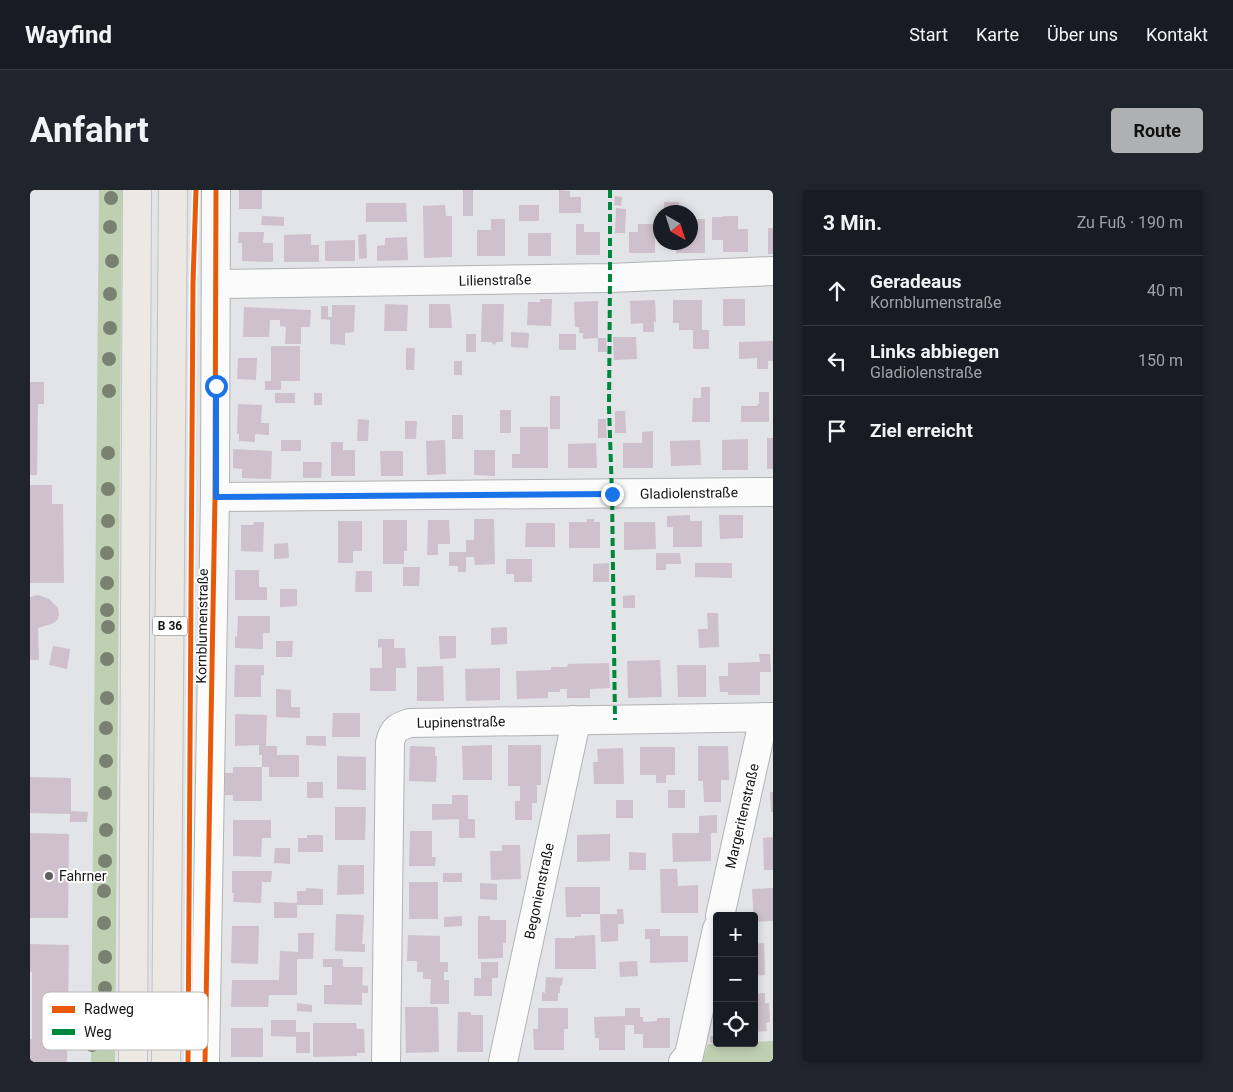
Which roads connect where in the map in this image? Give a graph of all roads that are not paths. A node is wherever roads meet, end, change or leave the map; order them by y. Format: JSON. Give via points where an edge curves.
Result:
{"nodes":[{"id":1,"x":138,"y":190,"type":"edge"},
{"id":2,"x":173,"y":190,"type":"edge"},
{"id":3,"x":216,"y":190,"type":"edge"},
{"id":4,"x":773,"y":271,"type":"edge"},
{"id":5,"x":216,"y":284,"type":"junction"},
{"id":6,"x":773,"y":492,"type":"edge"},
{"id":7,"x":216,"y":497,"type":"junction"},
{"id":8,"x":768,"y":717,"type":"edge"},
{"id":9,"x":573,"y":720,"type":"junction"},
{"id":10,"x":721,"y":912,"type":"edge"},
{"id":11,"x":713,"y":947,"type":"edge"},
{"id":12,"x":133,"y":992,"type":"edge"},
{"id":13,"x":167,"y":992,"type":"edge"},
{"id":14,"x":206,"y":992,"type":"edge"},
{"id":15,"x":386,"y":1062,"type":"edge"},
{"id":16,"x":503,"y":1062,"type":"edge"},
{"id":17,"x":682,"y":1062,"type":"edge"}],
"edges":[{"from":1,"to":12,"type":"main road","number":"B 36"},
{"from":2,"to":13,"type":"main road","number":"B 36"},
{"from":3,"to":5,"type":"street","name":"Kornblumenstraße"},
{"from":4,"to":5,"type":"street","name":"Lilienstraße","via":[[610,278]]},
{"from":5,"to":7,"type":"street","name":"Kornblumenstraße"},
{"from":6,"to":7,"type":"street","name":"Gladiolenstraße"},
{"from":7,"to":14,"type":"street","name":"Kornblumenstraße"},
{"from":8,"to":9,"type":"street","name":"Lupinenstraße"},
{"from":8,"to":10,"type":"street","name":"Margeritenstraße"},
{"from":9,"to":15,"type":"street","name":"Lupinenstraße","via":[[410,723],[399,726],[392,733]]},
{"from":9,"to":16,"type":"street","name":"Begonienstraße","via":[[574,731]]},
{"from":11,"to":17,"type":"street","via":[[689,1055]]}]}
